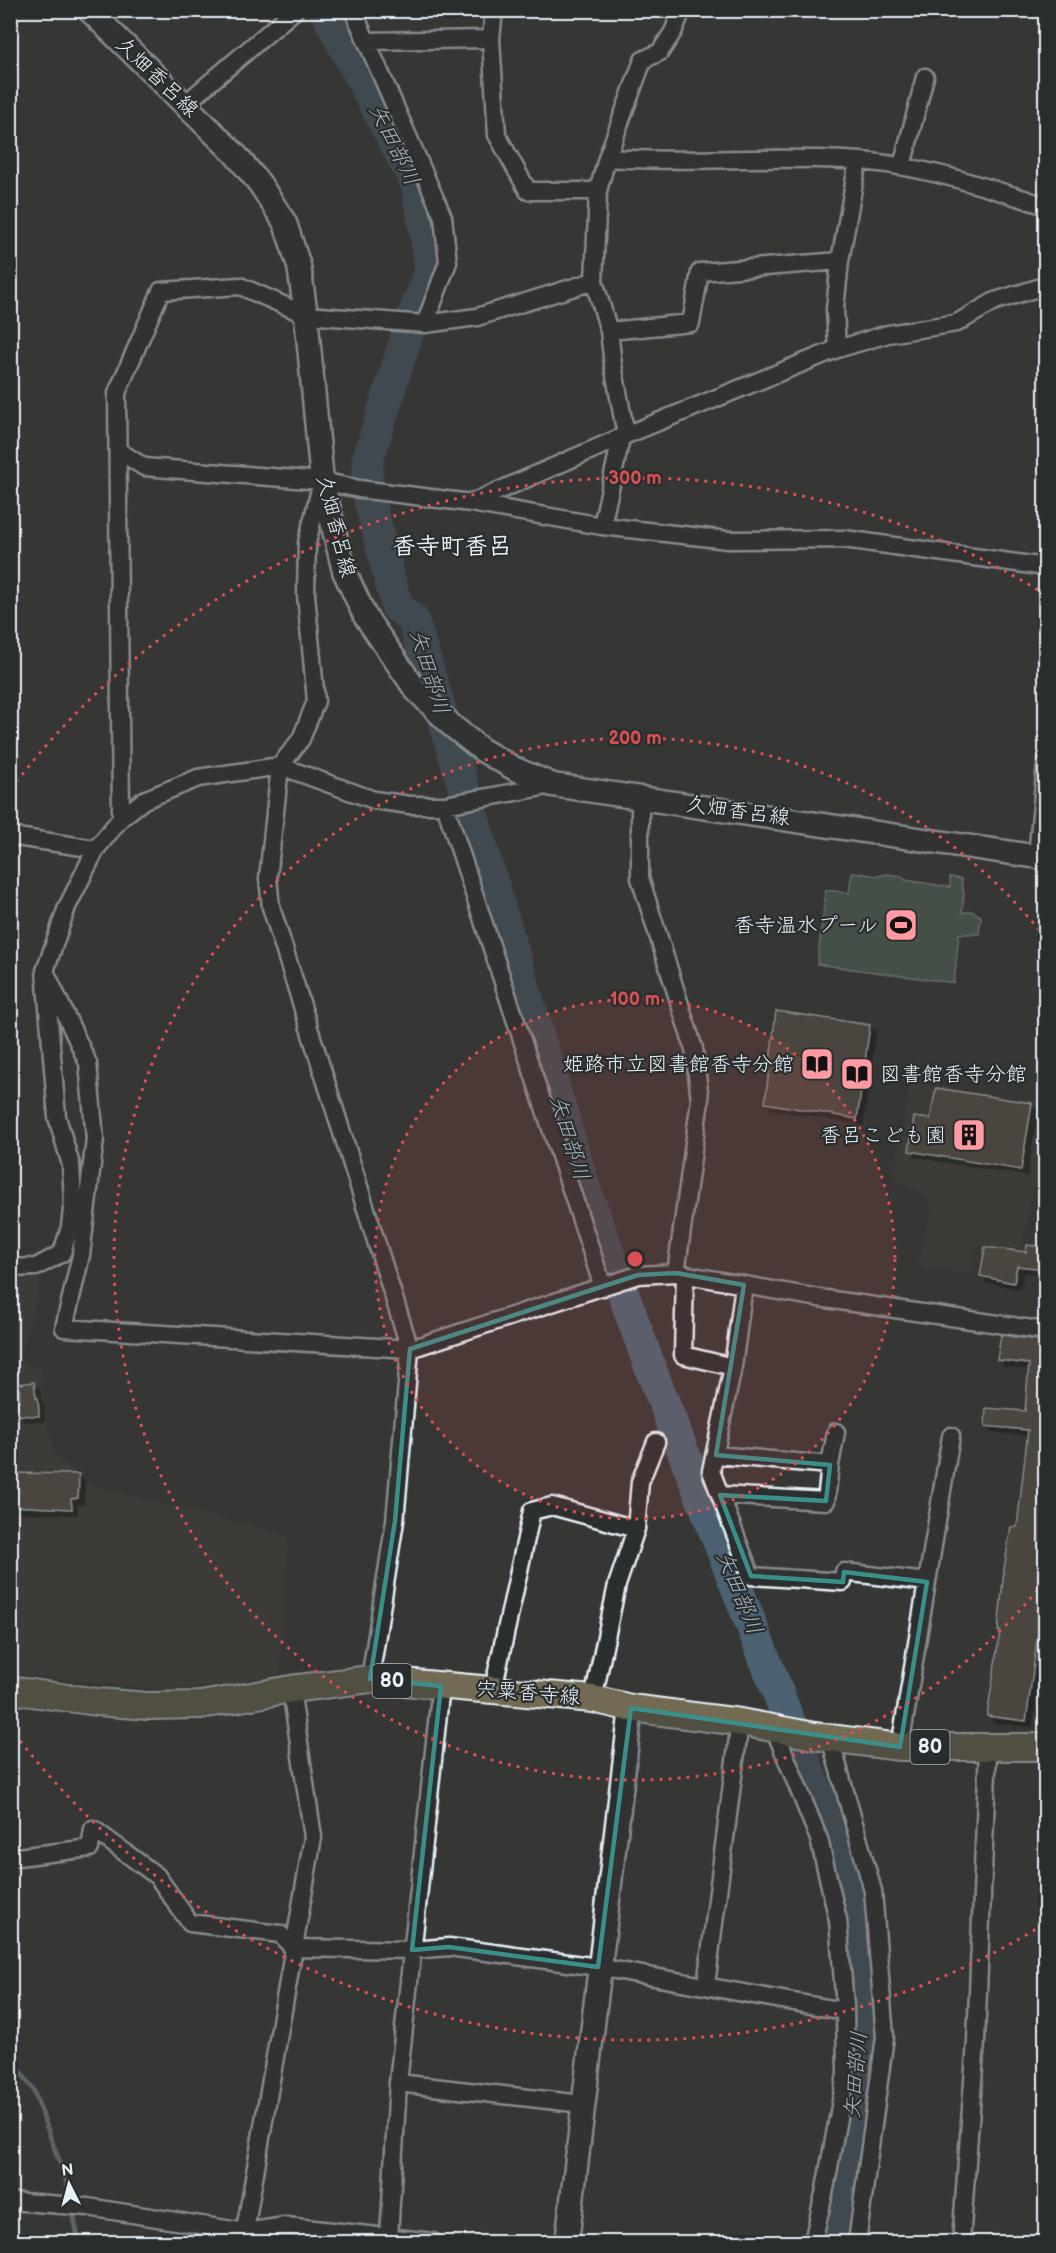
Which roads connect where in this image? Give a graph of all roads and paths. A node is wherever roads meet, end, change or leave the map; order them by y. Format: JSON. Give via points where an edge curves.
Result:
{"nodes":[{"id":1,"x":89,"y":10,"type":"edge"},
{"id":2,"x":295,"y":10,"type":"edge"},
{"id":3,"x":352,"y":10,"type":"edge"},
{"id":4,"x":494,"y":10,"type":"edge"},
{"id":5,"x":682,"y":10,"type":"edge"},
{"id":6,"x":491,"y":39,"type":"junction"},
{"id":7,"x":366,"y":41,"type":"junction"},
{"id":8,"x":925,"y":77,"type":"dead end"},
{"id":9,"x":185,"y":104,"type":"junction"},
{"id":10,"x":607,"y":158,"type":"junction"},
{"id":11,"x":858,"y":161,"type":"junction"},
{"id":12,"x":902,"y":166,"type":"junction"},
{"id":13,"x":598,"y":191,"type":"junction"},
{"id":14,"x":1046,"y":206,"type":"edge"},
{"id":15,"x":840,"y":261,"type":"junction"},
{"id":16,"x":594,"y":281,"type":"junction"},
{"id":17,"x":1046,"y":288,"type":"edge"},
{"id":18,"x":306,"y":315,"type":"junction"},
{"id":19,"x":425,"y":324,"type":"junction"},
{"id":20,"x":609,"y":332,"type":"junction"},
{"id":21,"x":837,"y":349,"type":"junction"},
{"id":22,"x":624,"y":437,"type":"junction"},
{"id":23,"x":119,"y":451,"type":"junction"},
{"id":24,"x":322,"y":481,"type":"junction"},
{"id":25,"x":471,"y":503,"type":"junction"},
{"id":26,"x":602,"y":526,"type":"junction"},
{"id":27,"x":1046,"y":567,"type":"edge"},
{"id":28,"x":1046,"y":764,"type":"edge"},
{"id":29,"x":280,"y":766,"type":"junction"},
{"id":30,"x":553,"y":785,"type":"junction"},
{"id":31,"x":640,"y":796,"type":"junction"},
{"id":32,"x":445,"y":805,"type":"junction"},
{"id":33,"x":121,"y":818,"type":"junction"},
{"id":34,"x":10,"y":836,"type":"edge"},
{"id":35,"x":96,"y":849,"type":"junction"},
{"id":36,"x":1041,"y":857,"type":"edge"},
{"id":37,"x":45,"y":972,"type":"junction"},
{"id":38,"x":62,"y":1253,"type":"junction"},
{"id":39,"x":10,"y":1268,"type":"edge"},
{"id":40,"x":681,"y":1274,"type":"junction"},
{"id":41,"x":744,"y":1285,"type":"junction"},
{"id":42,"x":603,"y":1287,"type":"junction"},
{"id":43,"x":64,"y":1328,"type":"junction"},
{"id":44,"x":1046,"y":1331,"type":"edge"},
{"id":45,"x":410,"y":1349,"type":"junction"},
{"id":46,"x":733,"y":1367,"type":"junction"},
{"id":47,"x":836,"y":1432,"type":"dead end"},
{"id":48,"x":951,"y":1436,"type":"dead end"},
{"id":49,"x":656,"y":1442,"type":"dead end"},
{"id":50,"x":716,"y":1455,"type":"junction"},
{"id":51,"x":830,"y":1465,"type":"junction"},
{"id":52,"x":720,"y":1495,"type":"junction"},
{"id":53,"x":636,"y":1529,"type":"junction"},
{"id":54,"x":927,"y":1582,"type":"junction"},
{"id":55,"x":370,"y":1678,"type":"junction"},
{"id":56,"x":441,"y":1686,"type":"junction"},
{"id":57,"x":291,"y":1689,"type":"junction"},
{"id":58,"x":10,"y":1690,"type":"edge"},
{"id":59,"x":493,"y":1690,"type":"junction"},
{"id":60,"x":593,"y":1699,"type":"junction"},
{"id":61,"x":631,"y":1707,"type":"junction"},
{"id":62,"x":740,"y":1722,"type":"junction"},
{"id":63,"x":774,"y":1728,"type":"junction"},
{"id":64,"x":822,"y":1737,"type":"junction"},
{"id":65,"x":900,"y":1747,"type":"junction"},
{"id":66,"x":1046,"y":1747,"type":"edge"},
{"id":67,"x":988,"y":1748,"type":"junction"},
{"id":68,"x":10,"y":1858,"type":"edge"},
{"id":69,"x":293,"y":1948,"type":"junction"},
{"id":70,"x":412,"y":1950,"type":"junction"},
{"id":71,"x":598,"y":1967,"type":"junction"},
{"id":72,"x":706,"y":1985,"type":"junction"},
{"id":73,"x":838,"y":2010,"type":"dead end"},
{"id":74,"x":398,"y":2083,"type":"junction"},
{"id":75,"x":582,"y":2104,"type":"junction"},
{"id":76,"x":10,"y":2201,"type":"edge"},
{"id":77,"x":244,"y":2237,"type":"edge"},
{"id":78,"x":389,"y":2237,"type":"junction"},
{"id":79,"x":433,"y":2242,"type":"edge"},
{"id":80,"x":567,"y":2242,"type":"edge"},
{"id":81,"x":813,"y":2242,"type":"edge"},
{"id":82,"x":857,"y":2242,"type":"edge"},
{"id":83,"x":961,"y":2242,"type":"edge"}],
"edges":[{"from":1,"to":9,"type":"main road","name":"久畑香呂線"},
{"from":2,"to":9,"type":"street"},
{"from":3,"to":7,"type":"street"},
{"from":4,"to":6,"type":"street"},
{"from":5,"to":10,"type":"street","via":[[660,52],[643,60]]},
{"from":6,"to":7,"type":"street"},
{"from":6,"to":13,"type":"street","via":[[496,135],[528,191]]},
{"from":7,"to":19,"type":"street","via":[[443,217],[448,262]]},
{"from":8,"to":12,"type":"street"},
{"from":9,"to":18,"type":"main road","name":"久畑香呂線","via":[[235,154],[276,206],[293,243]]},
{"from":10,"to":11,"type":"street"},
{"from":10,"to":13,"type":"street"},
{"from":11,"to":12,"type":"street"},
{"from":11,"to":15,"type":"street"},
{"from":12,"to":14,"type":"street","via":[[949,175]]},
{"from":13,"to":16,"type":"street"},
{"from":15,"to":20,"type":"street","via":[[700,272],[691,322]]},
{"from":15,"to":21,"type":"street","via":[[835,309]]},
{"from":16,"to":19,"type":"street","via":[[477,317]]},
{"from":16,"to":20,"type":"street"},
{"from":17,"to":21,"type":"street","via":[[995,301],[957,323],[888,334]]},
{"from":18,"to":19,"type":"street"},
{"from":18,"to":23,"type":"street","via":[[240,286],[161,291],[117,393]]},
{"from":18,"to":24,"type":"main road","name":"久畑香呂線"},
{"from":20,"to":22,"type":"street"},
{"from":21,"to":22,"type":"street"},
{"from":22,"to":25,"type":"street"},
{"from":22,"to":26,"type":"street"},
{"from":23,"to":24,"type":"street","via":[[144,467]]},
{"from":23,"to":33,"type":"street"},
{"from":24,"to":25,"type":"street"},
{"from":24,"to":29,"type":"street","via":[[307,543],[306,595],[316,701],[301,740]]},
{"from":24,"to":30,"type":"main road","name":"久畑香呂線","via":[[344,572],[354,596],[416,690],[482,750]]},
{"from":25,"to":26,"type":"street"},
{"from":26,"to":27,"type":"street","via":[[728,540],[844,539]]},
{"from":28,"to":36,"type":"street"},
{"from":29,"to":32,"type":"street","via":[[374,800]]},
{"from":29,"to":33,"type":"street","via":[[198,778],[144,801]]},
{"from":29,"to":45,"type":"street","via":[[268,878],[271,907]]},
{"from":30,"to":31,"type":"main road","name":"久畑香呂線"},
{"from":30,"to":32,"type":"street"},
{"from":31,"to":36,"type":"main road","name":"久畑香呂線"},
{"from":31,"to":40,"type":"street","via":[[640,878],[694,1049],[700,1100]]},
{"from":32,"to":42,"type":"street"},
{"from":33,"to":35,"type":"street"},
{"from":34,"to":35,"type":"street"},
{"from":35,"to":37,"type":"street","via":[[67,907]]},
{"from":37,"to":38,"type":"street","via":[[57,1117],[71,1165],[73,1201]]},
{"from":37,"to":43,"type":"street","via":[[88,1063],[95,1139],[81,1255]]},
{"from":38,"to":39,"type":"street","via":[[36,1267]]},
{"from":38,"to":43,"type":"street","via":[[66,1280]]},
{"from":40,"to":41,"type":"street"},
{"from":40,"to":42,"type":"street","via":[[638,1275]]},
{"from":40,"to":46,"type":"street","via":[[683,1354]]},
{"from":41,"to":44,"type":"street"},
{"from":41,"to":46,"type":"street"},
{"from":42,"to":45,"type":"street"},
{"from":43,"to":45,"type":"street"},
{"from":45,"to":55,"type":"street","via":[[395,1521]]},
{"from":46,"to":50,"type":"street"},
{"from":47,"to":51,"type":"street"},
{"from":48,"to":54,"type":"street"},
{"from":49,"to":53,"type":"street","via":[[640,1482]]},
{"from":50,"to":51,"type":"street"},
{"from":50,"to":52,"type":"street","via":[[711,1471]]},
{"from":51,"to":52,"type":"street","via":[[826,1501]]},
{"from":52,"to":54,"type":"street","via":[[751,1576],[843,1582],[844,1572]]},
{"from":53,"to":59,"type":"street","via":[[552,1506],[532,1511]]},
{"from":53,"to":60,"type":"street","via":[[617,1585]]},
{"from":54,"to":65,"type":"street"},
{"from":55,"to":56,"type":"main road","name":"宍粟香寺線","number":"80"},
{"from":55,"to":57,"type":"main road","name":"宍粟香寺線","number":"80"},
{"from":56,"to":59,"type":"main road","name":"宍粟香寺線","number":"80"},
{"from":56,"to":70,"type":"street"},
{"from":57,"to":58,"type":"main road","name":"宍粟香寺線","number":"80","via":[[201,1705],[148,1706]]},
{"from":57,"to":69,"type":"street","via":[[313,1837]]},
{"from":59,"to":60,"type":"main road","name":"宍粟香寺線","number":"80"},
{"from":60,"to":61,"type":"main road","name":"宍粟香寺線","number":"80"},
{"from":61,"to":62,"type":"main road","name":"宍粟香寺線","number":"80"},
{"from":61,"to":71,"type":"main road"},
{"from":62,"to":63,"type":"main road","name":"宍粟香寺線","number":"80"},
{"from":62,"to":72,"type":"street"},
{"from":63,"to":64,"type":"main road","name":"宍粟香寺線","number":"80"},
{"from":63,"to":81,"type":"street","via":[[819,1839],[838,1920],[846,2007],[846,2074]]},
{"from":64,"to":65,"type":"main road","name":"宍粟香寺線","number":"80"},
{"from":64,"to":82,"type":"street","via":[[873,1891],[885,2037]]},
{"from":65,"to":67,"type":"main road","name":"宍粟香寺線","number":"80"},
{"from":66,"to":67,"type":"main road","name":"宍粟香寺線","number":"80"},
{"from":67,"to":83,"type":"street","via":[[975,2042]]},
{"from":68,"to":69,"type":"street","via":[[90,1848],[93,1829],[157,1876],[190,1923],[280,1934]]},
{"from":69,"to":70,"type":"street"},
{"from":69,"to":77,"type":"street"},
{"from":70,"to":71,"type":"street","via":[[449,1947]]},
{"from":70,"to":74,"type":"street"},
{"from":71,"to":72,"type":"street"},
{"from":71,"to":75,"type":"main road"},
{"from":72,"to":73,"type":"street"},
{"from":74,"to":75,"type":"street"},
{"from":74,"to":78,"type":"street"},
{"from":75,"to":80,"type":"main road"},
{"from":76,"to":77,"type":"street","via":[[88,2206]]},
{"from":77,"to":78,"type":"street","via":[[286,2226]]},
{"from":78,"to":79,"type":"street"}]}
